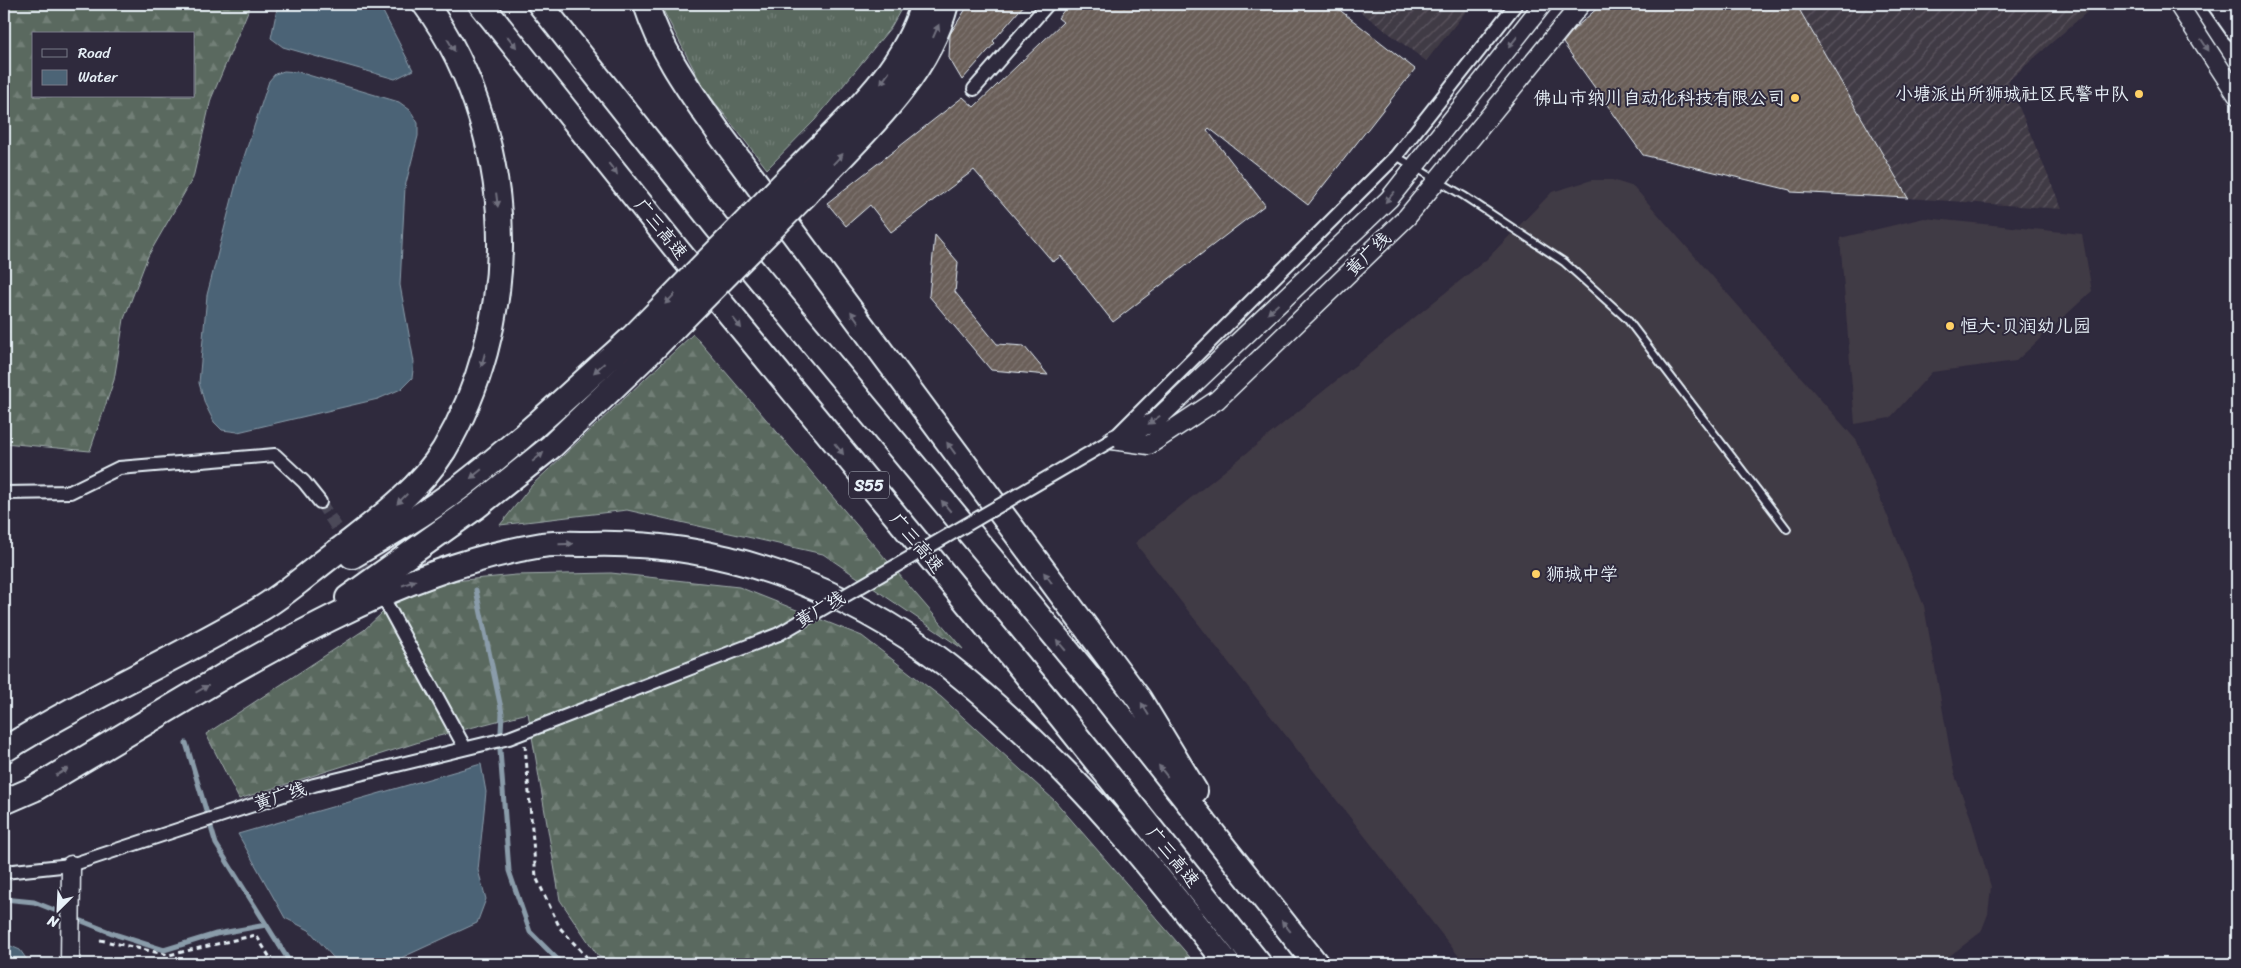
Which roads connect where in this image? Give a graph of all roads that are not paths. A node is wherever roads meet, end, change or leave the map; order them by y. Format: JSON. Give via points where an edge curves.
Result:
{"nodes":[{"id":1,"x":425,"y":4,"type":"edge"},
{"id":2,"x":481,"y":4,"type":"edge"},
{"id":3,"x":540,"y":4,"type":"edge"},
{"id":4,"x":646,"y":4,"type":"edge"},
{"id":5,"x":923,"y":4,"type":"edge"},
{"id":6,"x":946,"y":4,"type":"edge"},
{"id":7,"x":1048,"y":4,"type":"edge"},
{"id":8,"x":1516,"y":4,"type":"edge"},
{"id":9,"x":1543,"y":4,"type":"edge"},
{"id":10,"x":1581,"y":4,"type":"edge"},
{"id":11,"x":2178,"y":4,"type":"edge"},
{"id":12,"x":2218,"y":4,"type":"edge"},
{"id":13,"x":2237,"y":31,"type":"edge"},
{"id":14,"x":974,"y":89,"type":"dead end"},
{"id":15,"x":2237,"y":95,"type":"edge"},
{"id":16,"x":1396,"y":156,"type":"junction"},
{"id":17,"x":1414,"y":167,"type":"junction"},
{"id":18,"x":1437,"y":180,"type":"junction"},
{"id":19,"x":798,"y":186,"type":"junction"},
{"id":20,"x":642,"y":344,"type":"junction"},
{"id":21,"x":1112,"y":440,"type":"junction"},
{"id":22,"x":4,"y":493,"type":"edge"},
{"id":23,"x":320,"y":502,"type":"tunnel mouth"},
{"id":24,"x":1787,"y":529,"type":"dead end"},
{"id":25,"x":386,"y":603,"type":"dead end"},
{"id":26,"x":260,"y":610,"type":"junction"},
{"id":27,"x":287,"y":641,"type":"junction"},
{"id":28,"x":6,"y":747,"type":"edge"},
{"id":29,"x":464,"y":748,"type":"junction"},
{"id":30,"x":34,"y":788,"type":"junction"},
{"id":31,"x":4,"y":797,"type":"edge"},
{"id":32,"x":4,"y":802,"type":"edge"},
{"id":33,"x":71,"y":865,"type":"junction"},
{"id":34,"x":4,"y":872,"type":"edge"},
{"id":35,"x":1252,"y":885,"type":"junction"},
{"id":36,"x":70,"y":964,"type":"edge"},
{"id":37,"x":1228,"y":964,"type":"edge"},
{"id":38,"x":1259,"y":964,"type":"edge"},
{"id":39,"x":1316,"y":964,"type":"edge"}],
"edges":[{"from":1,"to":26,"type":"highway","one_way":true,"via":[[457,57],[474,96],[495,179],[500,262],[488,343],[461,418],[423,478],[366,530]]},
{"from":2,"to":38,"type":"highway","name":"广三高速","number":"S55","one_way":true},
{"from":35,"to":3,"type":"highway","number":"S55","one_way":true,"via":[[1094,683],[716,226]]},
{"from":35,"to":4,"type":"highway","one_way":true,"via":[[1139,699],[719,133],[678,73],[655,32]]},
{"from":5,"to":19,"type":"highway","one_way":true,"via":[[904,48],[883,81]]},
{"from":19,"to":6,"type":"highway","one_way":true,"via":[[908,85],[928,49]]},
{"from":7,"to":14,"type":"street"},
{"from":8,"to":16,"type":"street"},
{"from":9,"to":17,"type":"street","name":"黄广线","one_way":true},
{"from":10,"to":18,"type":"street","name":"黄广线"},
{"from":11,"to":15,"type":"street","one_way":true},
{"from":12,"to":13,"type":"main road"},
{"from":16,"to":17,"type":"lane"},
{"from":16,"to":21,"type":"street"},
{"from":17,"to":18,"type":"lane"},
{"from":17,"to":21,"type":"street","name":"黄广线","one_way":true,"via":[[1389,199],[1154,422]]},
{"from":18,"to":21,"type":"street","name":"黄广线","via":[[1407,217],[1217,400],[1149,444]]},
{"from":18,"to":24,"type":"lane","via":[[1564,262],[1627,319]]},
{"from":19,"to":20,"type":"highway","bridge":true},
{"from":20,"to":26,"type":"highway","one_way":true,"via":[[462,486],[402,527]]},
{"from":27,"to":20,"type":"highway","one_way":true,"via":[[477,506],[552,446]]},
{"from":21,"to":29,"type":"street","name":"黄广线","bridge":true,"via":[[779,634],[509,738]]},
{"from":22,"to":23,"type":"street","via":[[70,492],[119,468],[275,455]]},
{"from":25,"to":29,"type":"street"},
{"from":26,"to":28,"type":"highway"},
{"from":30,"to":27,"type":"highway","one_way":true},
{"from":27,"to":37,"type":"highway","one_way":true,"via":[[385,593],[436,573],[546,544],[651,545],[698,551],[750,563],[804,583],[894,629],[945,664],[999,708],[1064,771],[1130,844]]},
{"from":29,"to":33,"type":"street","name":"黄广线","via":[[314,785]]},
{"from":30,"to":31,"type":"highway"},
{"from":30,"to":32,"type":"highway"},
{"from":33,"to":34,"type":"street","name":"黄广线"},
{"from":33,"to":36,"type":"street"},
{"from":39,"to":35,"type":"highway","number":"S55","one_way":true}]}
